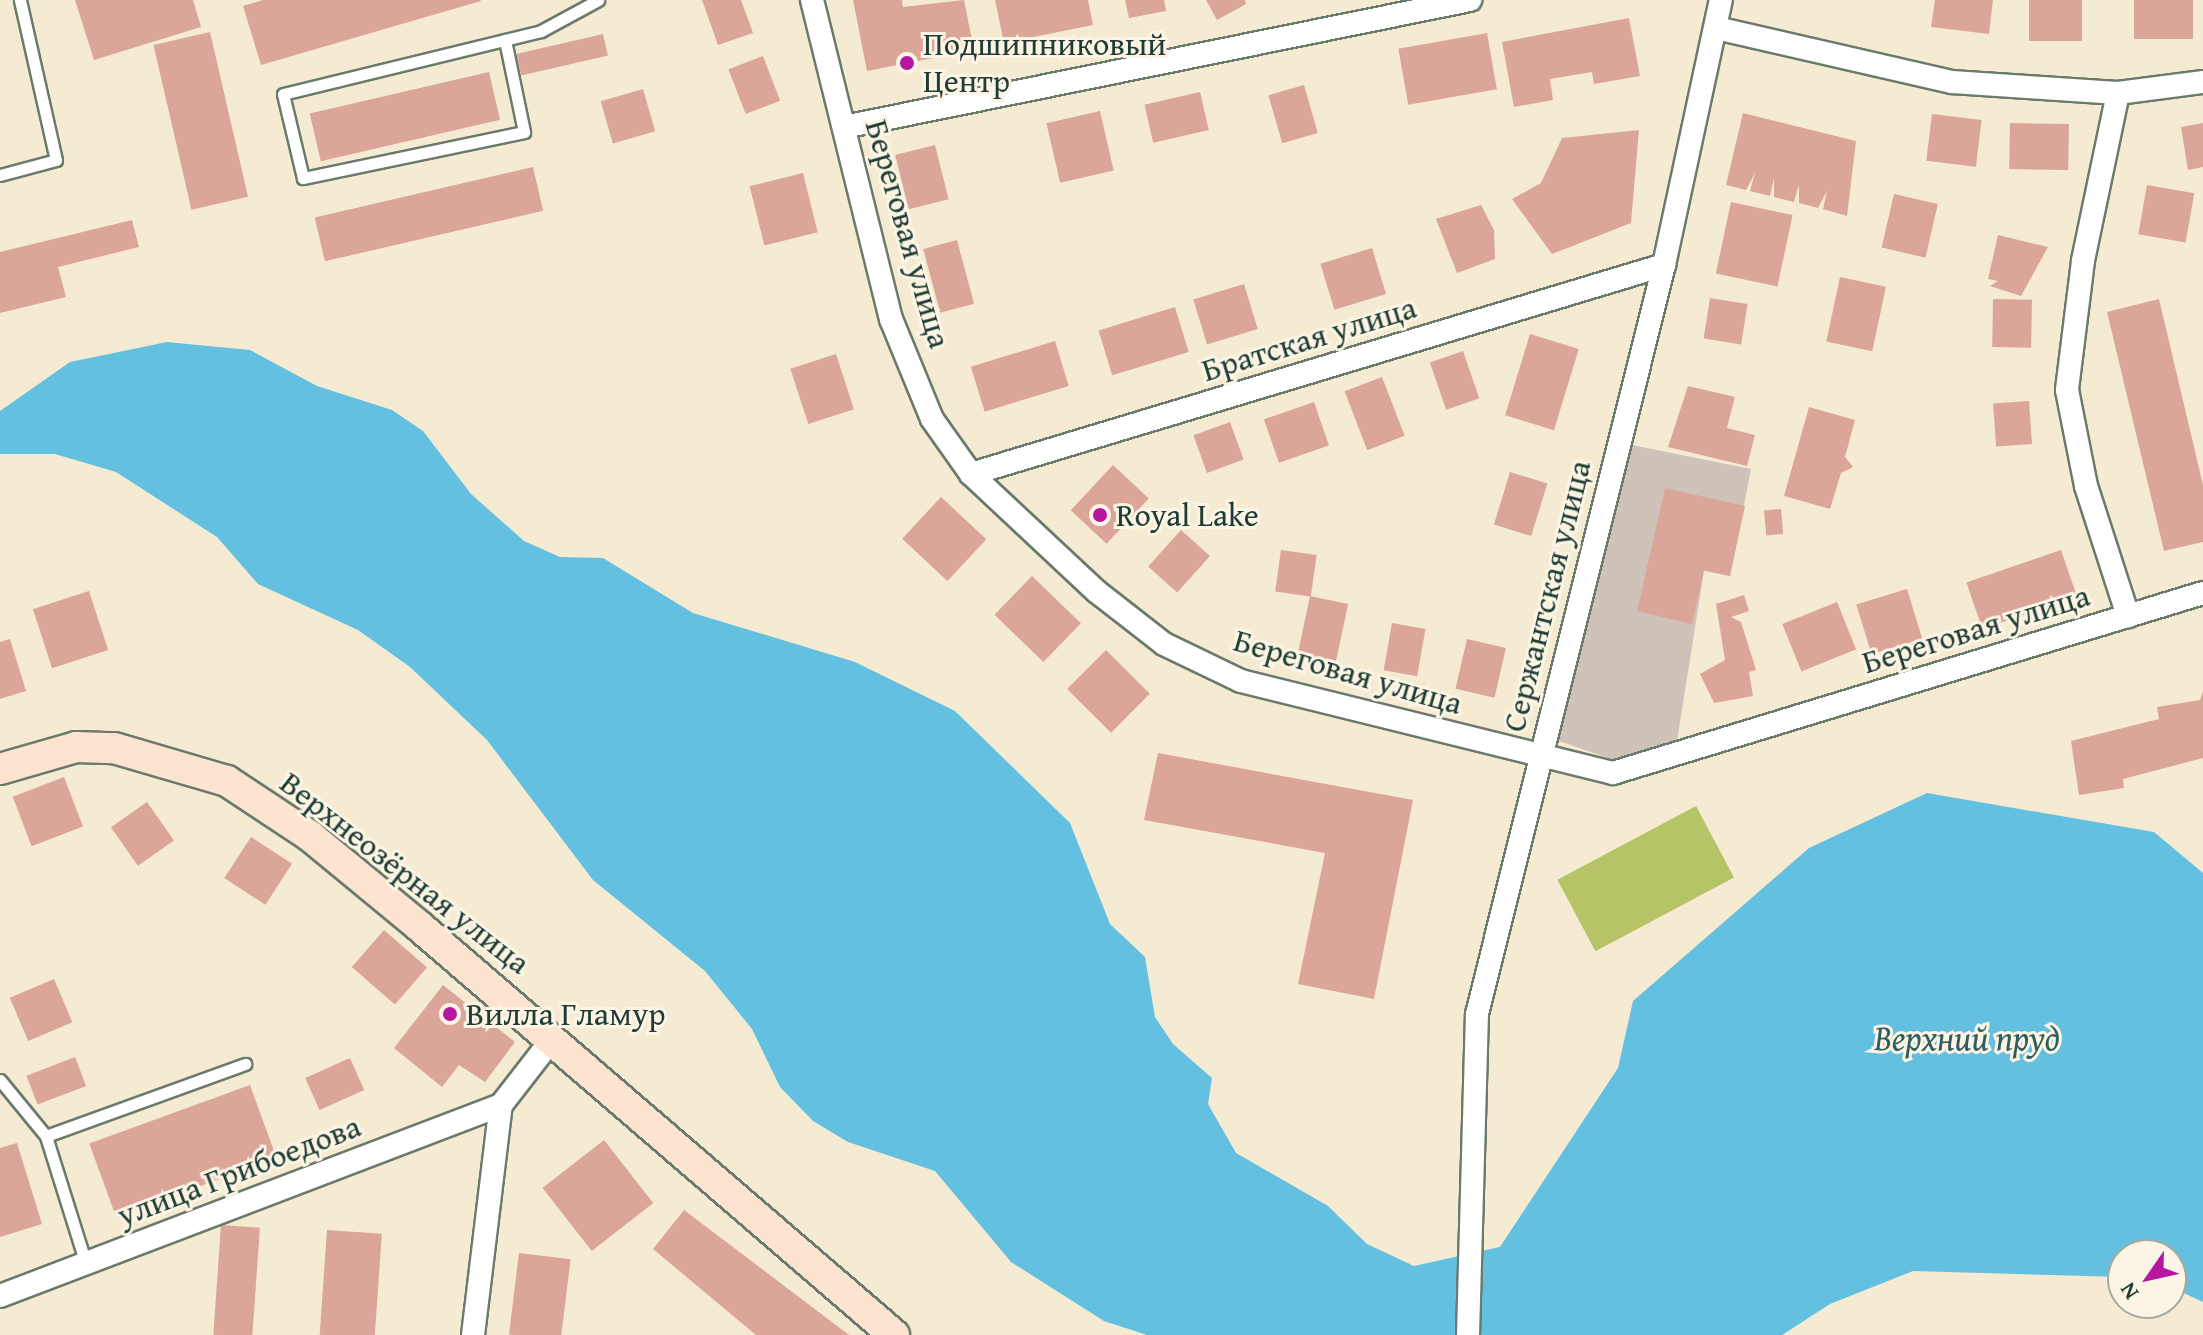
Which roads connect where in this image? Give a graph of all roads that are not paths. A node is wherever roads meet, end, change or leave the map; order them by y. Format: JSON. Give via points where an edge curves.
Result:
{"nodes":[{"id":1,"x":20,"y":0,"type":"edge"},
{"id":2,"x":598,"y":0,"type":"edge"},
{"id":3,"x":812,"y":0,"type":"edge"},
{"id":4,"x":1470,"y":0,"type":"edge"},
{"id":5,"x":1721,"y":0,"type":"edge"},
{"id":6,"x":1716,"y":28,"type":"junction"},
{"id":7,"x":505,"y":40,"type":"junction"},
{"id":8,"x":2203,"y":82,"type":"edge"},
{"id":9,"x":2118,"y":93,"type":"junction"},
{"id":10,"x":844,"y":127,"type":"junction"},
{"id":11,"x":0,"y":175,"type":"edge"},
{"id":12,"x":1664,"y":265,"type":"junction"},
{"id":13,"x":971,"y":474,"type":"junction"},
{"id":14,"x":2203,"y":593,"type":"edge"},
{"id":15,"x":2128,"y":616,"type":"junction"},
{"id":16,"x":1540,"y":757,"type":"junction"},
{"id":17,"x":0,"y":769,"type":"edge"},
{"id":18,"x":553,"y":1038,"type":"junction"},
{"id":19,"x":245,"y":1064,"type":"dead end"},
{"id":20,"x":0,"y":1080,"type":"edge"},
{"id":21,"x":501,"y":1105,"type":"junction"},
{"id":22,"x":46,"y":1136,"type":"junction"},
{"id":23,"x":86,"y":1264,"type":"junction"},
{"id":24,"x":0,"y":1296,"type":"edge"},
{"id":25,"x":473,"y":1335,"type":"edge"},
{"id":26,"x":894,"y":1335,"type":"edge"},
{"id":27,"x":1468,"y":1335,"type":"edge"}],
"edges":[{"from":1,"to":11,"type":"lane","via":[[56,160]]},
{"from":2,"to":7,"type":"lane"},
{"from":3,"to":10,"type":"street","name":"Береговая улица"},
{"from":4,"to":10,"type":"street"},
{"from":5,"to":6,"type":"street","name":"Сержантская улица"},
{"from":6,"to":9,"type":"street","via":[[1952,82]]},
{"from":6,"to":12,"type":"street","name":"Сержантская улица"},
{"from":7,"to":7,"type":"lane","via":[[283,94],[303,178],[524,132]]},
{"from":8,"to":9,"type":"street"},
{"from":9,"to":15,"type":"street","via":[[2083,261],[2067,390],[2086,486]]},
{"from":10,"to":13,"type":"street","name":"Береговая улица","via":[[891,319],[932,419]]},
{"from":12,"to":13,"type":"street","name":"Братская улица"},
{"from":12,"to":16,"type":"street","name":"Сержантская улица"},
{"from":13,"to":16,"type":"street","name":"Береговая улица","via":[[1096,591],[1164,644],[1241,681]]},
{"from":14,"to":15,"type":"street","name":"Береговая улица"},
{"from":15,"to":16,"type":"street","name":"Береговая улица","via":[[1613,773]]},
{"from":16,"to":27,"type":"street","name":"Сержантская улица","via":[[1477,1014]]},
{"from":17,"to":18,"type":"street","name":"Верхнеозёрная улица","via":[[76,747],[114,748],[227,781],[310,836]]},
{"from":18,"to":21,"type":"street"},
{"from":18,"to":26,"type":"street","name":"Верхнеозёрная улица"},
{"from":19,"to":22,"type":"lane"},
{"from":20,"to":22,"type":"lane"},
{"from":21,"to":23,"type":"street","name":"улица Грибоедова"},
{"from":21,"to":25,"type":"street"},
{"from":22,"to":23,"type":"lane"},
{"from":23,"to":24,"type":"street","name":"улица Грибоедова"}]}
